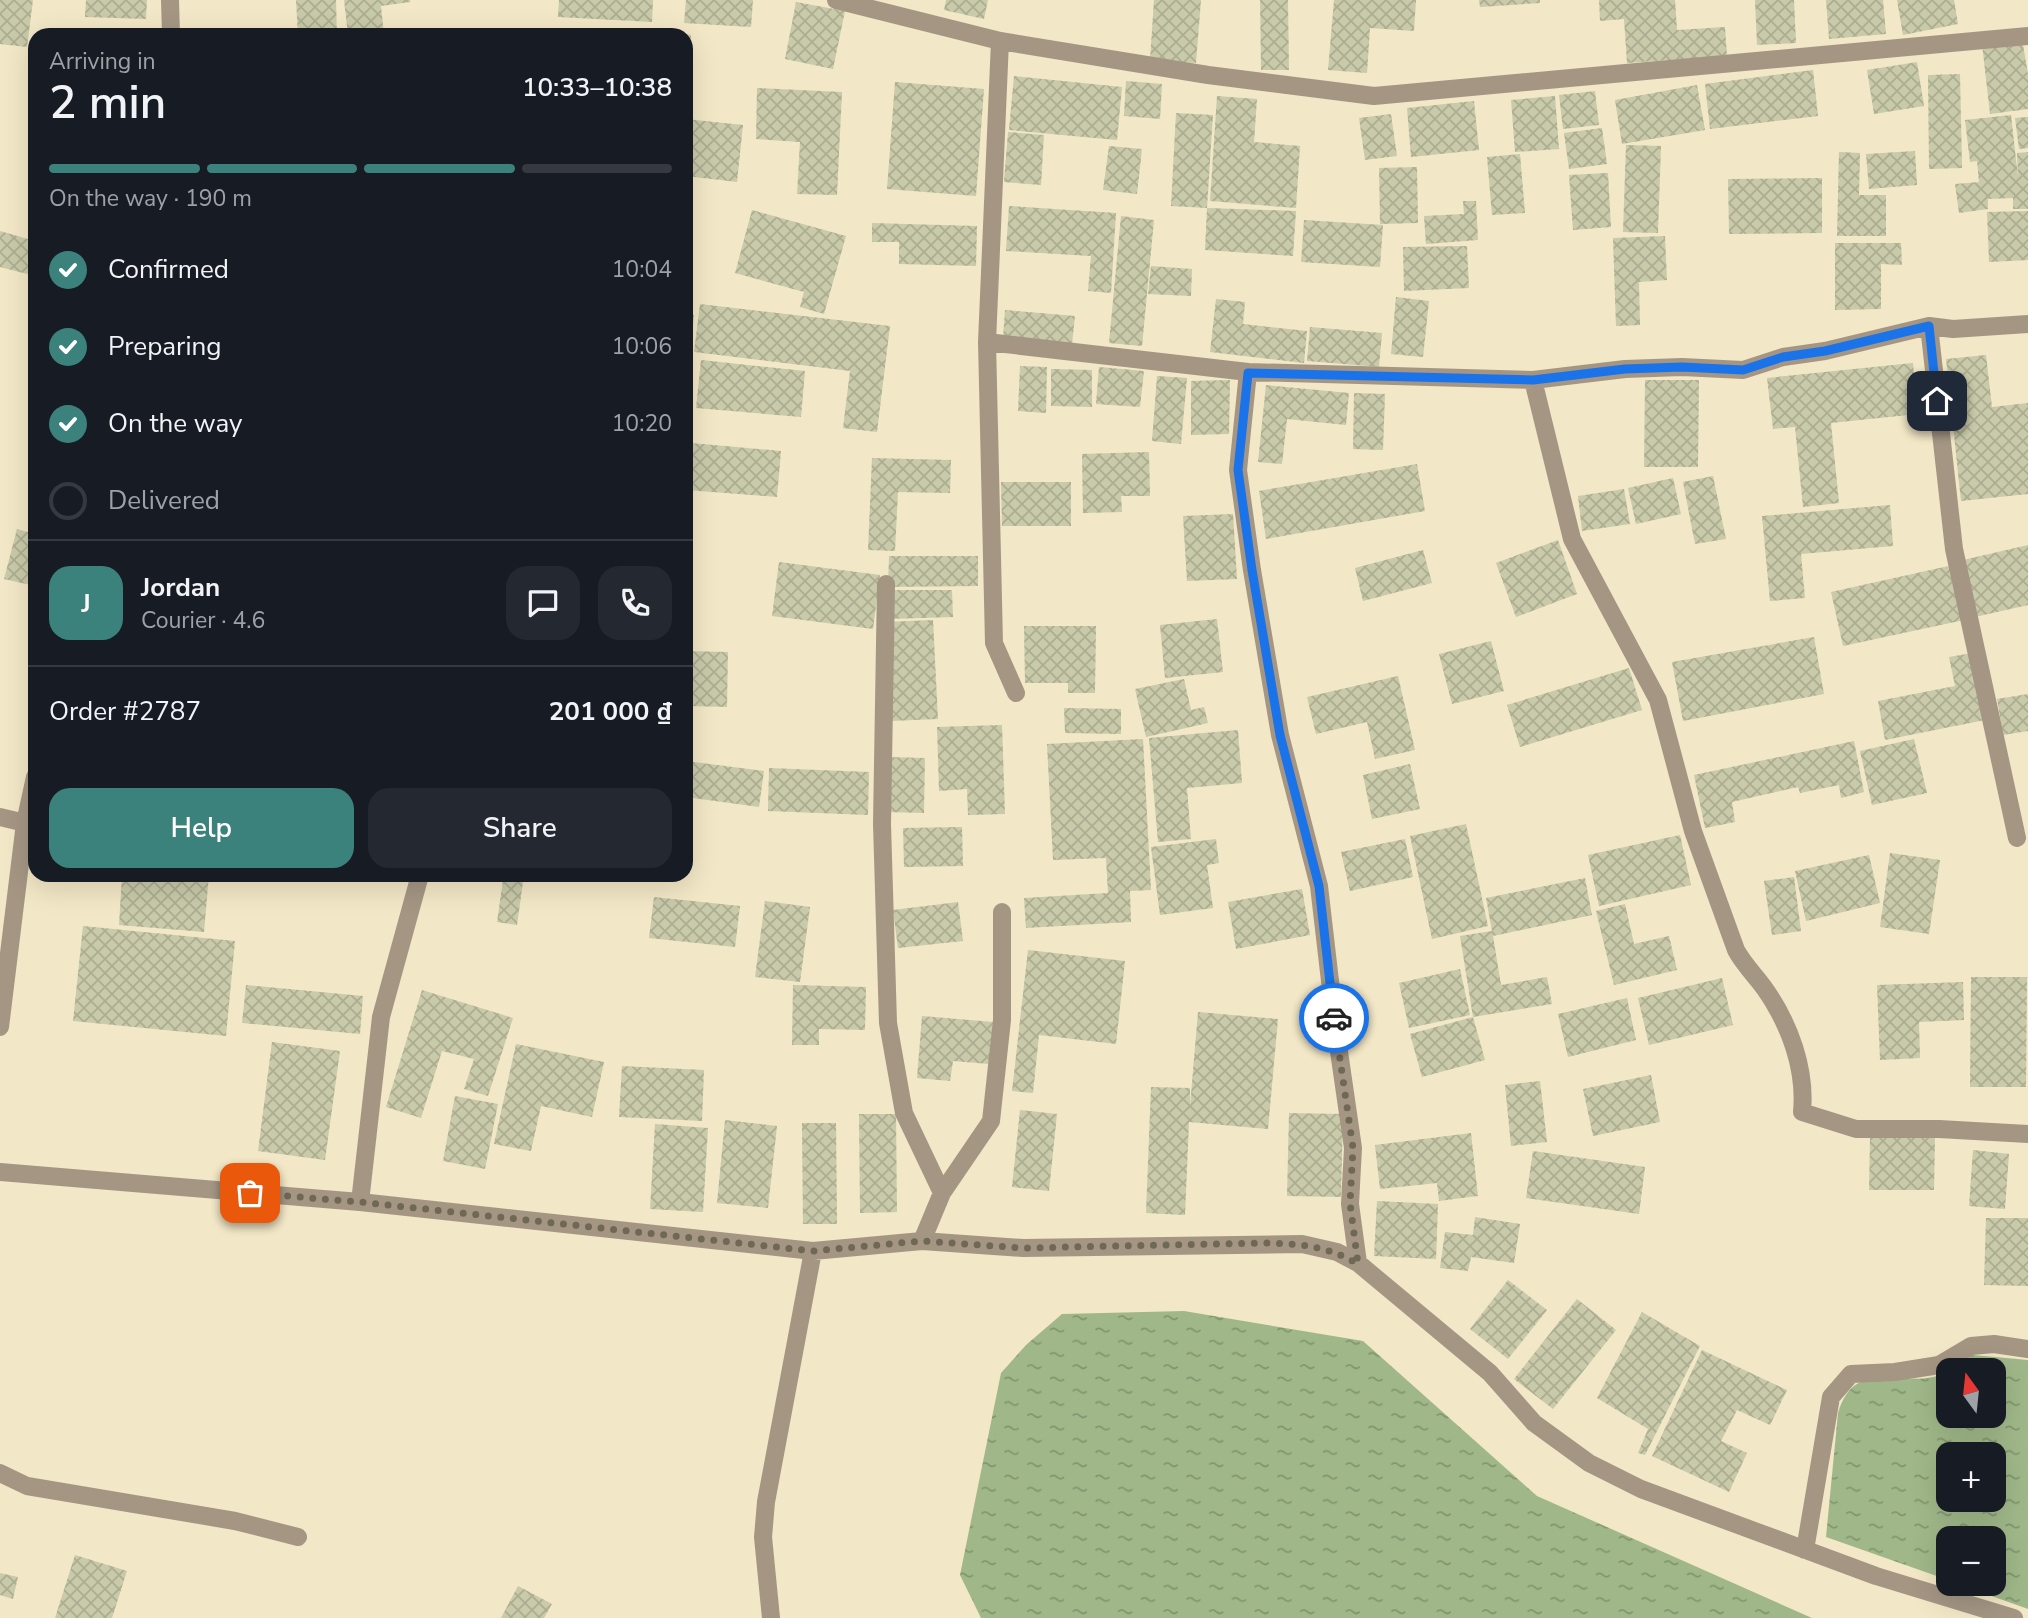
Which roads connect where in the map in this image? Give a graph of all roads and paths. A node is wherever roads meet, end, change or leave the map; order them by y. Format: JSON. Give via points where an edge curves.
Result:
{"nodes":[{"id":1,"x":170,"y":0,"type":"edge"},
{"id":2,"x":836,"y":0,"type":"edge"},
{"id":3,"x":171,"y":28,"type":"edge"},
{"id":4,"x":2028,"y":36,"type":"edge"},
{"id":5,"x":1000,"y":41,"type":"junction"},
{"id":6,"x":2028,"y":324,"type":"edge"},
{"id":7,"x":1929,"y":326,"type":"junction"},
{"id":8,"x":987,"y":342,"type":"junction"},
{"id":9,"x":1248,"y":373,"type":"junction"},
{"id":10,"x":1533,"y":380,"type":"junction"},
{"id":11,"x":886,"y":584,"type":"dead end"},
{"id":12,"x":1016,"y":693,"type":"dead end"},
{"id":13,"x":28,"y":807,"type":"edge"},
{"id":14,"x":0,"y":817,"type":"edge"},
{"id":15,"x":24,"y":823,"type":"junction"},
{"id":16,"x":2017,"y":838,"type":"dead end"},
{"id":17,"x":418,"y":882,"type":"edge"},
{"id":18,"x":1002,"y":912,"type":"dead end"},
{"id":19,"x":0,"y":1027,"type":"edge"},
{"id":20,"x":2028,"y":1135,"type":"edge"},
{"id":21,"x":0,"y":1172,"type":"edge"},
{"id":22,"x":942,"y":1193,"type":"junction"},
{"id":23,"x":360,"y":1202,"type":"junction"},
{"id":24,"x":922,"y":1241,"type":"junction"},
{"id":25,"x":813,"y":1251,"type":"junction"},
{"id":26,"x":1358,"y":1264,"type":"junction"},
{"id":27,"x":2028,"y":1349,"type":"edge"},
{"id":28,"x":0,"y":1473,"type":"edge"},
{"id":29,"x":298,"y":1537,"type":"dead end"},
{"id":30,"x":1805,"y":1550,"type":"junction"},
{"id":31,"x":771,"y":1618,"type":"edge"},
{"id":32,"x":2014,"y":1618,"type":"edge"}],
"edges":[{"from":1,"to":3,"type":"street"},
{"from":2,"to":5,"type":"street"},
{"from":4,"to":5,"type":"street","via":[[1374,96]]},
{"from":5,"to":8,"type":"street"},
{"from":6,"to":7,"type":"street"},
{"from":7,"to":10,"type":"street","via":[[1743,370],[1625,369]]},
{"from":7,"to":16,"type":"street","via":[[1954,549]]},
{"from":8,"to":9,"type":"street"},
{"from":8,"to":12,"type":"street","via":[[995,643]]},
{"from":9,"to":10,"type":"street"},
{"from":9,"to":26,"type":"street","via":[[1238,470],[1280,735],[1319,886],[1353,1148],[1350,1203]]},
{"from":10,"to":20,"type":"street","via":[[1572,539],[1658,700],[1693,831],[1736,950],[1787,1025],[1804,1088],[1802,1112],[1856,1129]]},
{"from":11,"to":22,"type":"street","via":[[883,824],[888,1023],[904,1114]]},
{"from":13,"to":15,"type":"street"},
{"from":14,"to":15,"type":"street"},
{"from":15,"to":19,"type":"street"},
{"from":17,"to":23,"type":"street","via":[[381,1017]]},
{"from":18,"to":22,"type":"street","via":[[1002,1020],[991,1121]]},
{"from":21,"to":23,"type":"street"},
{"from":22,"to":24,"type":"street"},
{"from":23,"to":25,"type":"street"},
{"from":24,"to":25,"type":"street"},
{"from":24,"to":26,"type":"street","via":[[1023,1248],[1302,1244],[1337,1252]]},
{"from":25,"to":31,"type":"street","via":[[766,1502],[763,1537]]},
{"from":26,"to":30,"type":"street","via":[[1490,1373],[1534,1423],[1589,1463],[1641,1489]]},
{"from":27,"to":30,"type":"street","via":[[1971,1346],[1939,1364],[1852,1374],[1831,1397]]},
{"from":28,"to":29,"type":"street","via":[[27,1486],[235,1521]]},
{"from":30,"to":32,"type":"street"}]}
